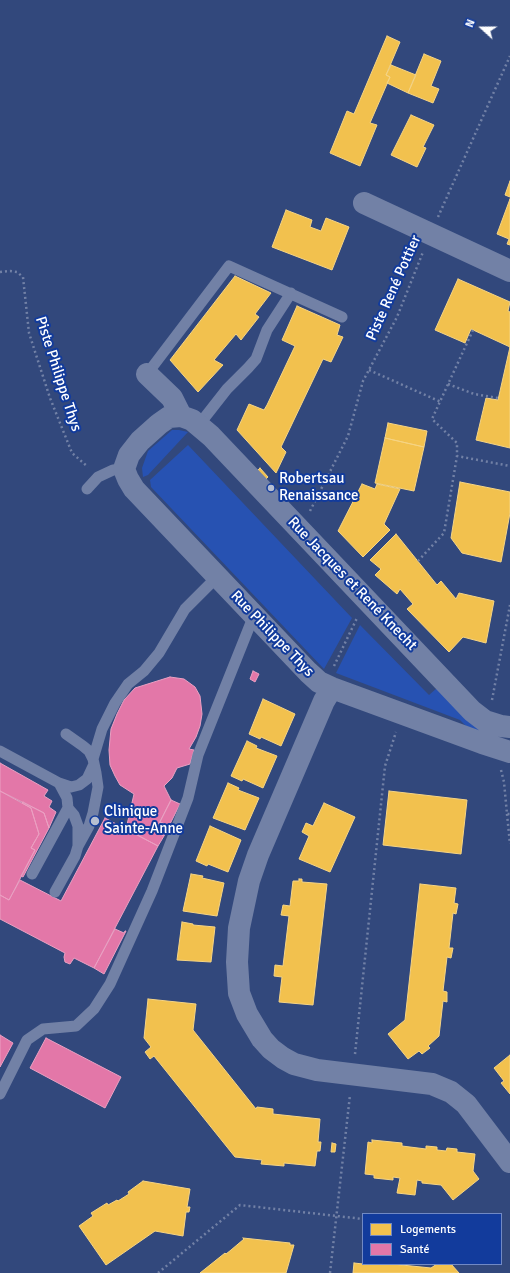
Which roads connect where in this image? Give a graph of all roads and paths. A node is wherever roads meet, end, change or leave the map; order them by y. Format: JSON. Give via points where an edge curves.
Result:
{"nodes":[{"id":1,"x":510,"y":56,"type":"edge"},
{"id":2,"x":364,"y":203,"type":"dead end"},
{"id":3,"x":430,"y":234,"type":"junction"},
{"id":4,"x":510,"y":271,"type":"edge"},
{"id":5,"x":0,"y":272,"type":"edge"},
{"id":6,"x":292,"y":294,"type":"junction"},
{"id":7,"x":342,"y":317,"type":"dead end"},
{"id":8,"x":473,"y":330,"type":"dead end"},
{"id":9,"x":369,"y":370,"type":"junction"},
{"id":10,"x":147,"y":374,"type":"joint"},
{"id":11,"x":448,"y":384,"type":"junction"},
{"id":12,"x":498,"y":398,"type":"dead end"},
{"id":13,"x":440,"y":402,"type":"junction"},
{"id":14,"x":190,"y":421,"type":"junction"},
{"id":15,"x":457,"y":456,"type":"junction"},
{"id":16,"x":510,"y":466,"type":"edge"},
{"id":17,"x":124,"y":469,"type":"junction"},
{"id":18,"x":98,"y":477,"type":"junction"},
{"id":19,"x":87,"y":489,"type":"dead end"},
{"id":20,"x":298,"y":528,"type":"junction"},
{"id":21,"x":418,"y":560,"type":"dead end"},
{"id":22,"x":217,"y":577,"type":"junction"},
{"id":23,"x":371,"y":605,"type":"junction"},
{"id":24,"x":510,"y":605,"type":"edge"},
{"id":25,"x":254,"y":615,"type":"junction"},
{"id":26,"x":328,"y":686,"type":"junction"},
{"id":27,"x":491,"y":702,"type":"dead end"},
{"id":28,"x":510,"y":727,"type":"edge"},
{"id":29,"x":397,"y":728,"type":"dead end"},
{"id":30,"x":66,"y":734,"type":"dead end"},
{"id":31,"x":0,"y":751,"type":"edge"},
{"id":32,"x":510,"y":752,"type":"edge"},
{"id":33,"x":93,"y":762,"type":"junction"},
{"id":34,"x":59,"y":783,"type":"junction"},
{"id":35,"x":68,"y":808,"type":"junction"},
{"id":36,"x":507,"y":814,"type":"dead end"},
{"id":37,"x":510,"y":844,"type":"edge"},
{"id":38,"x":78,"y":846,"type":"junction"},
{"id":39,"x":32,"y":874,"type":"dead end"},
{"id":40,"x":55,"y":892,"type":"dead end"},
{"id":41,"x":352,"y":1074,"type":"junction"},
{"id":42,"x":0,"y":1094,"type":"edge"},
{"id":43,"x":510,"y":1162,"type":"edge"},
{"id":44,"x":336,"y":1216,"type":"junction"},
{"id":45,"x":362,"y":1219,"type":"edge"},
{"id":46,"x":158,"y":1273,"type":"edge"},
{"id":47,"x":330,"y":1273,"type":"edge"}],
"edges":[{"from":1,"to":3,"type":"path","name":"Piste René Pottier"},
{"from":2,"to":3,"type":"street"},
{"from":3,"to":4,"type":"street"},
{"from":3,"to":9,"type":"path","name":"Piste René Pottier","via":[[397,317]]},
{"from":5,"to":18,"type":"path","name":"Piste Philippe Thys","via":[[17,272],[23,277],[29,333],[50,398],[72,453]]},
{"from":6,"to":7,"type":"lane"},
{"from":6,"to":10,"type":"lane","via":[[229,266]]},
{"from":6,"to":14,"type":"lane","via":[[267,330],[256,359],[227,389]]},
{"from":8,"to":11,"type":"path"},
{"from":9,"to":13,"type":"path"},
{"from":9,"to":20,"type":"path","name":"Piste René Pottier","via":[[363,381],[348,436],[312,508]]},
{"from":10,"to":14,"type":"street","name":"Rue Jacques et René Knecht","via":[[172,398]]},
{"from":11,"to":12,"type":"path","via":[[474,394]]},
{"from":11,"to":13,"type":"path"},
{"from":13,"to":15,"type":"path","via":[[432,419],[457,443]]},
{"from":14,"to":17,"type":"street","via":[[169,417],[140,441],[129,455]]},
{"from":14,"to":20,"type":"street","name":"Rue Jacques et René Knecht","via":[[211,436]]},
{"from":15,"to":16,"type":"path"},
{"from":15,"to":21,"type":"path","via":[[444,533]]},
{"from":17,"to":18,"type":"lane","via":[[113,470]]},
{"from":17,"to":22,"type":"street","name":"Rue Philippe Thys","via":[[142,499]]},
{"from":18,"to":19,"type":"lane"},
{"from":20,"to":23,"type":"street","name":"Rue Jacques et René Knecht"},
{"from":22,"to":25,"type":"street","name":"Rue Philippe Thys"},
{"from":22,"to":33,"type":"lane","via":[[185,610],[159,652],[144,671],[128,684],[115,703],[102,729]]},
{"from":23,"to":26,"type":"path","via":[[356,619]]},
{"from":23,"to":28,"type":"street","name":"Rue Jacques et René Knecht","via":[[472,711],[485,721]]},
{"from":24,"to":27,"type":"path"},
{"from":25,"to":26,"type":"street","name":"Rue Philippe Thys","via":[[308,672]]},
{"from":25,"to":42,"type":"lane","via":[[198,755],[188,798],[155,883],[110,984],[94,1009],[76,1026],[42,1029],[27,1040]]},
{"from":26,"to":32,"type":"street","name":"Rue Philippe Thys"},
{"from":26,"to":41,"type":"street","via":[[249,882],[239,928],[237,979],[247,1014],[271,1049],[294,1064],[317,1070]]},
{"from":29,"to":41,"type":"path","via":[[385,766]]},
{"from":30,"to":33,"type":"lane","via":[[84,746]]},
{"from":31,"to":34,"type":"lane"},
{"from":33,"to":34,"type":"lane","via":[[87,779],[79,785],[71,787]]},
{"from":33,"to":38,"type":"lane","via":[[98,787],[96,799],[88,826]]},
{"from":34,"to":35,"type":"lane","via":[[67,798]]},
{"from":35,"to":38,"type":"lane","via":[[78,826]]},
{"from":35,"to":39,"type":"lane"},
{"from":36,"to":37,"type":"path"},
{"from":38,"to":40,"type":"lane"},
{"from":41,"to":43,"type":"street","via":[[432,1084],[451,1092],[466,1104]]},
{"from":41,"to":44,"type":"path"},
{"from":44,"to":45,"type":"path"},
{"from":44,"to":46,"type":"path","via":[[240,1205]]},
{"from":44,"to":47,"type":"path"}]}
